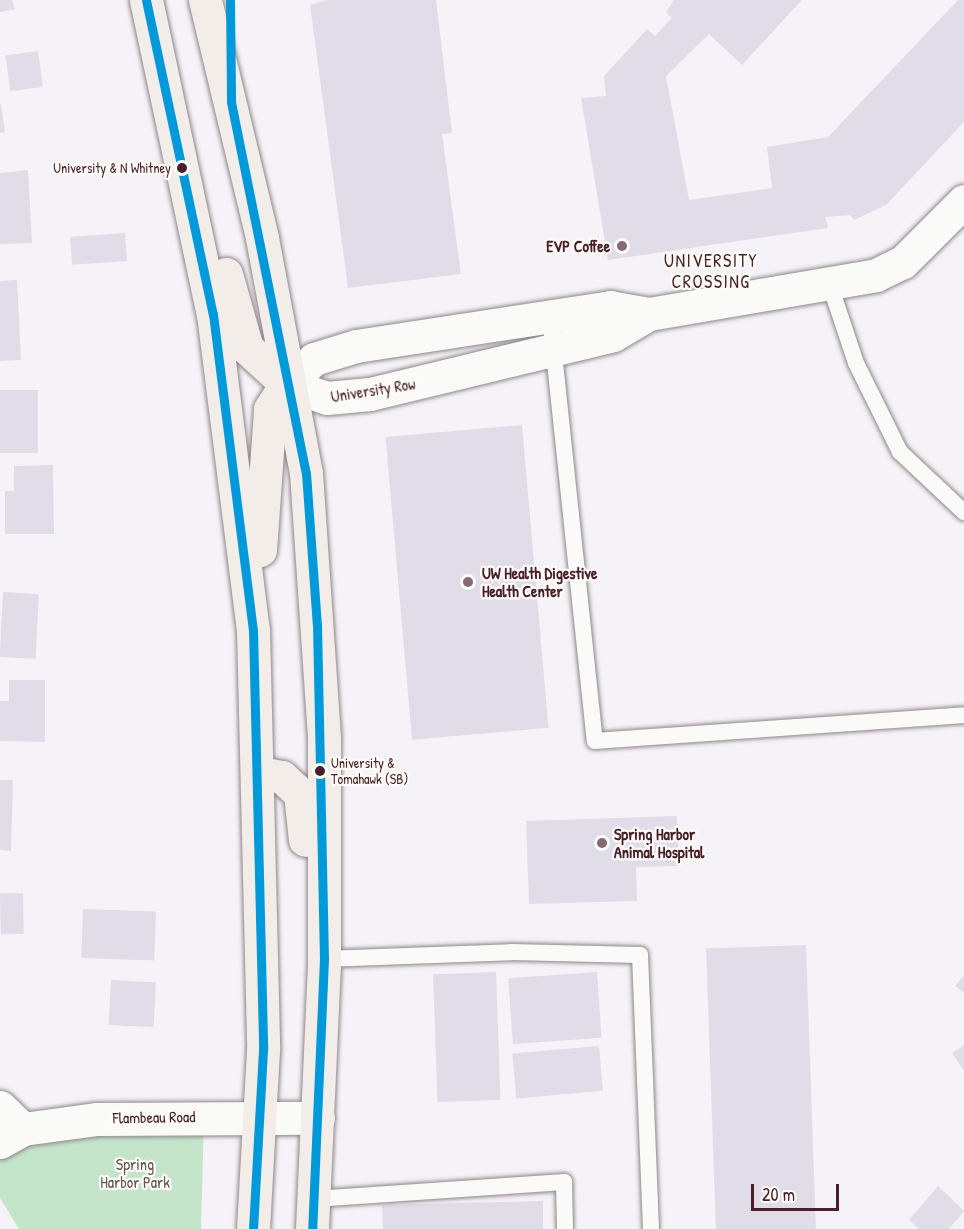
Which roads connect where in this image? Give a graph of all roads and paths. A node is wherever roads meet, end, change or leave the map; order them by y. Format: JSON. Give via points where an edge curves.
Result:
{"nodes":[{"id":1,"x":146,"y":0,"type":"edge"},
{"id":2,"x":205,"y":0,"type":"edge"},
{"id":3,"x":230,"y":0,"type":"edge"},
{"id":4,"x":165,"y":71,"type":"junction"},
{"id":5,"x":231,"y":102,"type":"junction"},
{"id":6,"x":964,"y":201,"type":"edge"},
{"id":7,"x":831,"y":285,"type":"junction"},
{"id":8,"x":649,"y":314,"type":"junction"},
{"id":9,"x":550,"y":315,"type":"junction"},
{"id":10,"x":554,"y":347,"type":"junction"},
{"id":11,"x":286,"y":384,"type":"junction"},
{"id":12,"x":964,"y":512,"type":"edge"},
{"id":13,"x":254,"y":630,"type":"junction"},
{"id":14,"x":964,"y":715,"type":"edge"},
{"id":15,"x":259,"y":773,"type":"junction"},
{"id":16,"x":324,"y":958,"type":"junction"},
{"id":17,"x":0,"y":1107,"type":"edge"},
{"id":18,"x":261,"y":1116,"type":"junction"},
{"id":19,"x":318,"y":1118,"type":"junction"},
{"id":20,"x":11,"y":1136,"type":"edge"},
{"id":21,"x":313,"y":1214,"type":"edge"},
{"id":22,"x":253,"y":1229,"type":"edge"},
{"id":23,"x":565,"y":1229,"type":"edge"},
{"id":24,"x":651,"y":1229,"type":"edge"}],
"edges":[{"from":1,"to":4,"type":"main road"},
{"from":2,"to":5,"type":"main road"},
{"from":3,"to":5,"type":"main road"},
{"from":4,"to":11,"type":"main road","via":[[197,126],[234,310],[247,348]]},
{"from":4,"to":13,"type":"main road","via":[[213,314]]},
{"from":5,"to":11,"type":"main road"},
{"from":6,"to":7,"type":"street","name":"University Row","via":[[903,262],[876,275]]},
{"from":7,"to":8,"type":"street","name":"University Row"},
{"from":7,"to":12,"type":"lane","via":[[856,363],[900,452]]},
{"from":8,"to":9,"type":"street","name":"University Row","via":[[618,306]]},
{"from":8,"to":10,"type":"street","name":"University Row","via":[[619,333]]},
{"from":9,"to":10,"type":"lane"},
{"from":9,"to":11,"type":"street","name":"University Row","via":[[332,351],[310,362]]},
{"from":10,"to":11,"type":"street","name":"University Row","via":[[341,398],[320,397]]},
{"from":10,"to":14,"type":"lane","via":[[595,741]]},
{"from":11,"to":13,"type":"main road","via":[[270,409],[264,453]]},
{"from":11,"to":16,"type":"main road","via":[[306,473],[318,636]]},
{"from":13,"to":15,"type":"main road"},
{"from":15,"to":16,"type":"main road","via":[[293,785],[306,810],[304,871]]},
{"from":15,"to":18,"type":"main road"},
{"from":16,"to":19,"type":"main road"},
{"from":16,"to":24,"type":"lane","via":[[511,952],[640,955]]},
{"from":17,"to":20,"type":"street","name":"Flambeau Road"},
{"from":18,"to":19,"type":"street","name":"Flambeau Road"},
{"from":18,"to":20,"type":"street","name":"Flambeau Road","via":[[97,1119]]},
{"from":18,"to":22,"type":"main road"},
{"from":19,"to":21,"type":"main road"},
{"from":21,"to":23,"type":"lane","via":[[564,1182]]}]}
